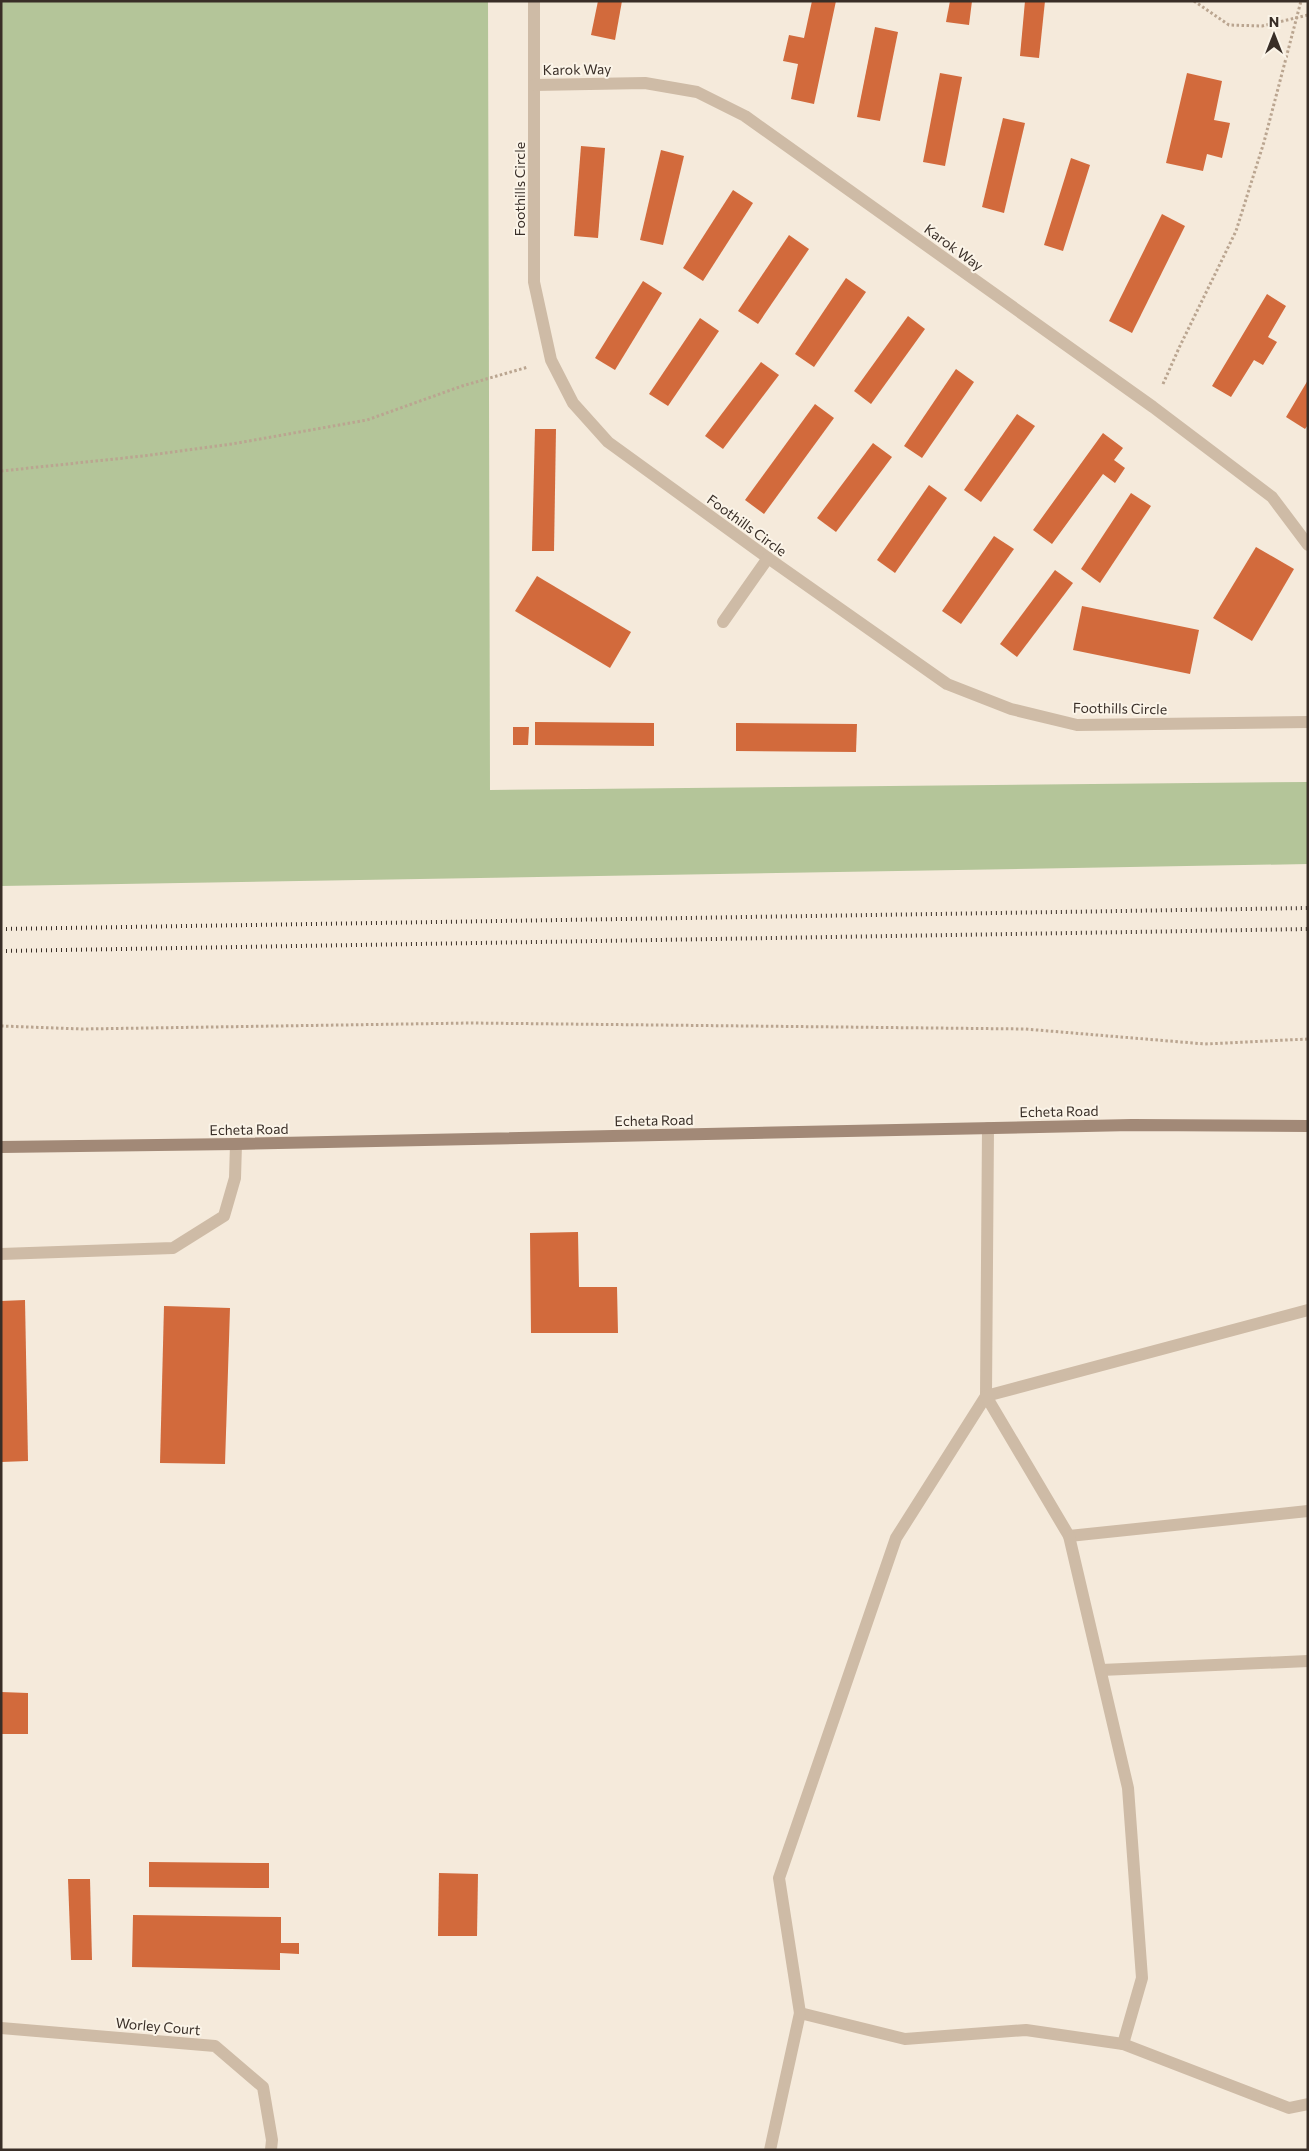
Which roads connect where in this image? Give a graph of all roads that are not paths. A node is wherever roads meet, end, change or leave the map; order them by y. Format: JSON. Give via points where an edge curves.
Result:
{"nodes":[{"id":1,"x":534,"y":1,"type":"edge"},
{"id":2,"x":534,"y":85,"type":"junction"},
{"id":3,"x":1308,"y":544,"type":"edge"},
{"id":4,"x":768,"y":558,"type":"junction"},
{"id":5,"x":723,"y":622,"type":"dead end"},
{"id":6,"x":1308,"y":722,"type":"edge"},
{"id":7,"x":1308,"y":1126,"type":"edge"},
{"id":8,"x":988,"y":1128,"type":"junction"},
{"id":9,"x":236,"y":1144,"type":"junction"},
{"id":10,"x":1,"y":1147,"type":"edge"},
{"id":11,"x":1,"y":1254,"type":"edge"},
{"id":12,"x":1308,"y":1310,"type":"edge"},
{"id":13,"x":986,"y":1396,"type":"junction"},
{"id":14,"x":1308,"y":1511,"type":"edge"},
{"id":15,"x":1069,"y":1536,"type":"junction"},
{"id":16,"x":1308,"y":1661,"type":"edge"},
{"id":17,"x":1101,"y":1670,"type":"junction"},
{"id":18,"x":800,"y":2013,"type":"junction"},
{"id":19,"x":1,"y":2028,"type":"edge"},
{"id":20,"x":1123,"y":2044,"type":"junction"},
{"id":21,"x":1308,"y":2104,"type":"edge"},
{"id":22,"x":271,"y":2150,"type":"edge"},
{"id":23,"x":770,"y":2150,"type":"edge"}],
"edges":[{"from":1,"to":2,"type":"street","name":"Foothills Circle"},
{"from":2,"to":3,"type":"street","name":"Karok Way","via":[[645,83],[697,92],[745,116],[1153,407],[1272,497]]},
{"from":2,"to":4,"type":"street","name":"Foothills Circle","via":[[534,282],[551,360],[573,403],[608,442]]},
{"from":4,"to":5,"type":"street"},
{"from":4,"to":6,"type":"street","name":"Foothills Circle","via":[[947,684],[1011,709],[1077,725]]},
{"from":7,"to":8,"type":"street","name":"Echeta Road","via":[[1132,1124]]},
{"from":8,"to":9,"type":"street","name":"Echeta Road"},
{"from":8,"to":13,"type":"street"},
{"from":9,"to":10,"type":"street","name":"Echeta Road"},
{"from":9,"to":11,"type":"street","via":[[235,1178],[224,1216],[172,1248]]},
{"from":12,"to":13,"type":"street"},
{"from":13,"to":15,"type":"street"},
{"from":13,"to":18,"type":"street","via":[[896,1538],[780,1878]]},
{"from":14,"to":15,"type":"street"},
{"from":15,"to":17,"type":"street"},
{"from":16,"to":17,"type":"street"},
{"from":17,"to":20,"type":"street","via":[[1128,1788],[1142,1978]]},
{"from":18,"to":20,"type":"street","via":[[905,2039],[1026,2030]]},
{"from":18,"to":23,"type":"street"},
{"from":19,"to":22,"type":"street","name":"Worley Court","via":[[215,2046],[263,2087]]},
{"from":20,"to":21,"type":"street","via":[[1289,2108]]}]}
